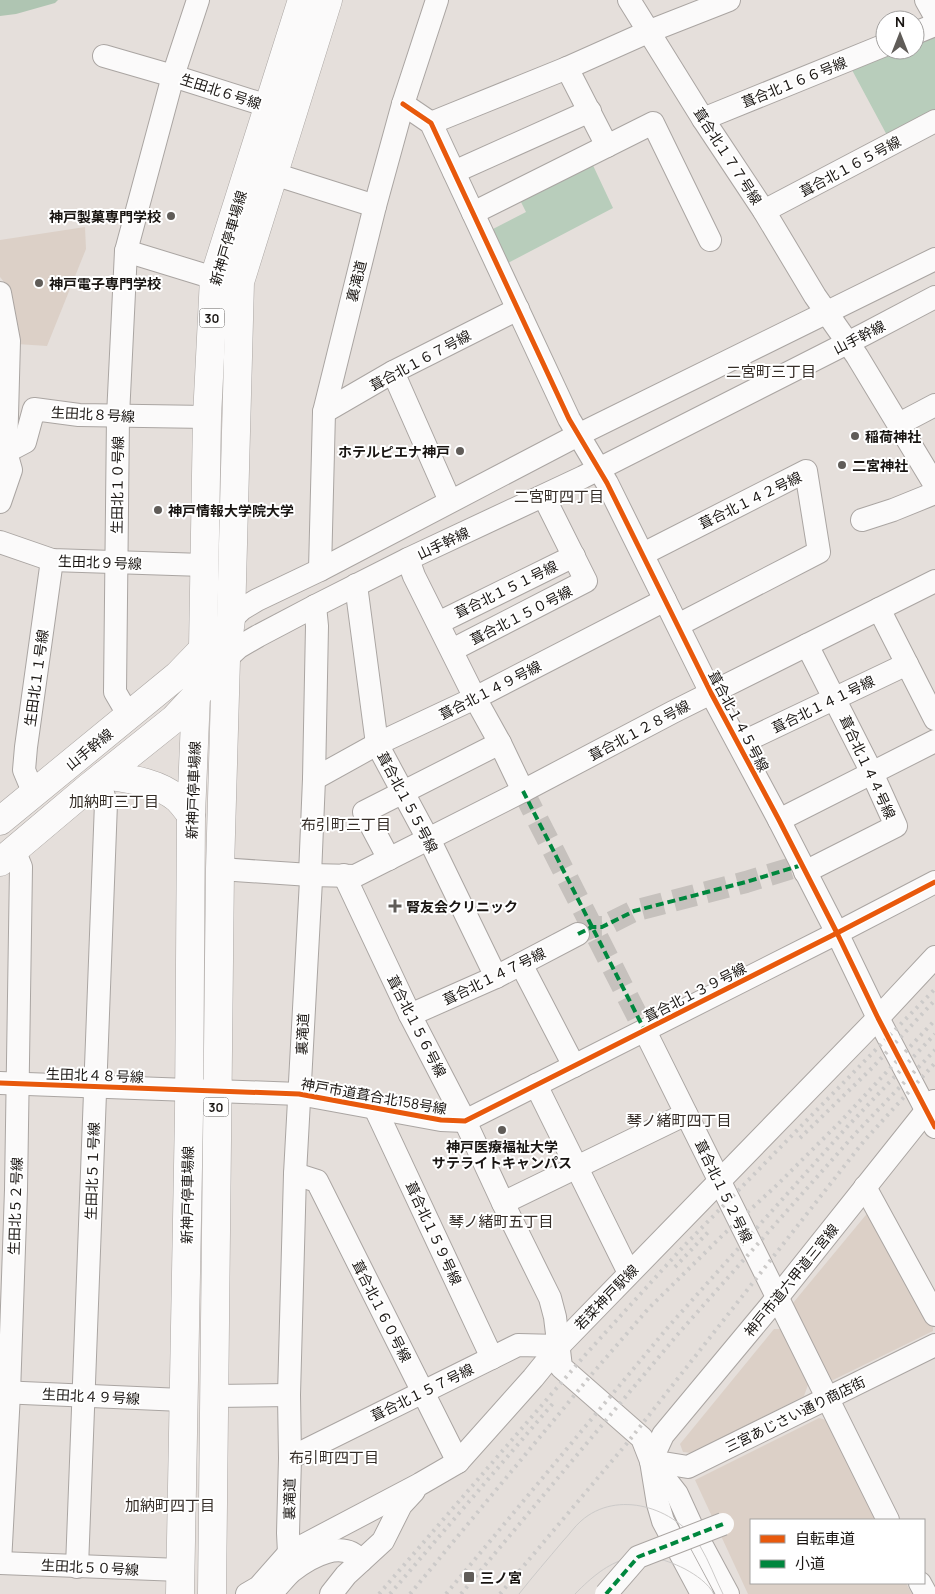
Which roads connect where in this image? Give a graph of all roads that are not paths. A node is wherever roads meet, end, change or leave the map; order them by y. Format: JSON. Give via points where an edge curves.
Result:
{"nodes":[{"id":1,"x":198,"y":0,"type":"edge"},
{"id":2,"x":302,"y":0,"type":"edge"},
{"id":3,"x":328,"y":0,"type":"edge"},
{"id":4,"x":437,"y":0,"type":"edge"},
{"id":5,"x":630,"y":0,"type":"edge"},
{"id":6,"x":729,"y":0,"type":"edge"},
{"id":7,"x":926,"y":0,"type":"edge"},
{"id":8,"x":935,"y":16,"type":"edge"},
{"id":9,"x":650,"y":31,"type":"junction"},
{"id":10,"x":875,"y":49,"type":"edge"},
{"id":11,"x":104,"y":56,"type":"dead end"},
{"id":12,"x":567,"y":68,"type":"junction"},
{"id":13,"x":173,"y":76,"type":"junction"},
{"id":14,"x":403,"y":104,"type":"junction"},
{"id":15,"x":268,"y":106,"type":"junction"},
{"id":16,"x":590,"y":112,"type":"junction"},
{"id":17,"x":703,"y":119,"type":"junction"},
{"id":18,"x":935,"y":121,"type":"edge"},
{"id":19,"x":431,"y":123,"type":"junction"},
{"id":20,"x":607,"y":146,"type":"junction"},
{"id":21,"x":454,"y":172,"type":"junction"},
{"id":22,"x":274,"y":174,"type":"junction"},
{"id":23,"x":375,"y":206,"type":"junction"},
{"id":24,"x":764,"y":211,"type":"junction"},
{"id":25,"x":473,"y":213,"type":"junction"},
{"id":26,"x":710,"y":240,"type":"dead end"},
{"id":27,"x":126,"y":251,"type":"junction"},
{"id":28,"x":935,"y":258,"type":"edge"},
{"id":29,"x":214,"y":278,"type":"junction"},
{"id":30,"x":0,"y":293,"type":"edge"},
{"id":31,"x":935,"y":297,"type":"edge"},
{"id":32,"x":518,"y":309,"type":"junction"},
{"id":33,"x":826,"y":312,"type":"junction"},
{"id":34,"x":4,"y":341,"type":"edge"},
{"id":35,"x":848,"y":342,"type":"junction"},
{"id":36,"x":4,"y":370,"type":"edge"},
{"id":37,"x":393,"y":372,"type":"junction"},
{"id":38,"x":935,"y":405,"type":"edge"},
{"id":39,"x":324,"y":412,"type":"junction"},
{"id":40,"x":118,"y":416,"type":"junction"},
{"id":41,"x":207,"y":417,"type":"junction"},
{"id":42,"x":899,"y":424,"type":"junction"},
{"id":43,"x":578,"y":435,"type":"junction"},
{"id":44,"x":6,"y":452,"type":"junction"},
{"id":45,"x":598,"y":470,"type":"junction"},
{"id":46,"x":935,"y":485,"type":"edge"},
{"id":47,"x":935,"y":493,"type":"edge"},
{"id":48,"x":544,"y":496,"type":"junction"},
{"id":49,"x":450,"y":501,"type":"junction"},
{"id":50,"x":0,"y":502,"type":"edge"},
{"id":51,"x":862,"y":520,"type":"dead end"},
{"id":52,"x":0,"y":542,"type":"edge"},
{"id":53,"x":642,"y":554,"type":"junction"},
{"id":54,"x":574,"y":556,"type":"junction"},
{"id":55,"x":408,"y":559,"type":"junction"},
{"id":56,"x":52,"y":560,"type":"junction"},
{"id":57,"x":116,"y":562,"type":"junction"},
{"id":58,"x":203,"y":565,"type":"junction"},
{"id":59,"x":320,"y":570,"type":"junction"},
{"id":60,"x":935,"y":581,"type":"edge"},
{"id":61,"x":356,"y":585,"type":"junction"},
{"id":62,"x":666,"y":600,"type":"junction"},
{"id":63,"x":315,"y":606,"type":"junction"},
{"id":64,"x":879,"y":609,"type":"junction"},
{"id":65,"x":230,"y":619,"type":"junction"},
{"id":66,"x":438,"y":623,"type":"junction"},
{"id":67,"x":678,"y":625,"type":"junction"},
{"id":68,"x":807,"y":645,"type":"junction"},
{"id":69,"x":452,"y":650,"type":"junction"},
{"id":70,"x":214,"y":654,"type":"junction"},
{"id":71,"x":907,"y":664,"type":"junction"},
{"id":72,"x":711,"y":693,"type":"junction"},
{"id":73,"x":196,"y":696,"type":"junction"},
{"id":74,"x":475,"y":698,"type":"junction"},
{"id":75,"x":835,"y":698,"type":"junction"},
{"id":76,"x":129,"y":716,"type":"junction"},
{"id":77,"x":935,"y":719,"type":"edge"},
{"id":78,"x":935,"y":741,"type":"edge"},
{"id":79,"x":500,"y":743,"type":"junction"},
{"id":80,"x":378,"y":744,"type":"junction"},
{"id":81,"x":739,"y":744,"type":"junction"},
{"id":82,"x":872,"y":773,"type":"junction"},
{"id":83,"x":314,"y":779,"type":"junction"},
{"id":84,"x":97,"y":781,"type":"junction"},
{"id":85,"x":523,"y":791,"type":"junction"},
{"id":86,"x":403,"y":792,"type":"junction"},
{"id":87,"x":34,"y":794,"type":"junction"},
{"id":88,"x":191,"y":815,"type":"junction"},
{"id":89,"x":779,"y":820,"type":"junction"},
{"id":90,"x":0,"y":821,"type":"edge"},
{"id":91,"x":428,"y":840,"type":"junction"},
{"id":92,"x":7,"y":856,"type":"edge"},
{"id":93,"x":389,"y":859,"type":"junction"},
{"id":94,"x":220,"y":869,"type":"junction"},
{"id":95,"x":805,"y":872,"type":"junction"},
{"id":96,"x":310,"y":875,"type":"junction"},
{"id":97,"x":344,"y":876,"type":"junction"},
{"id":98,"x":935,"y":882,"type":"edge"},
{"id":99,"x":837,"y":933,"type":"junction"},
{"id":100,"x":578,"y":934,"type":"tunnel mouth"},
{"id":101,"x":935,"y":956,"type":"edge"},
{"id":102,"x":521,"y":964,"type":"junction"},
{"id":103,"x":496,"y":977,"type":"junction"},
{"id":104,"x":410,"y":1015,"type":"junction"},
{"id":105,"x":878,"y":1018,"type":"junction"},
{"id":106,"x":644,"y":1031,"type":"junction"},
{"id":107,"x":574,"y":1066,"type":"junction"},
{"id":108,"x":9,"y":1084,"type":"edge"},
{"id":109,"x":536,"y":1085,"type":"junction"},
{"id":110,"x":95,"y":1087,"type":"junction"},
{"id":111,"x":189,"y":1089,"type":"junction"},
{"id":112,"x":216,"y":1090,"type":"junction"},
{"id":113,"x":299,"y":1094,"type":"junction"},
{"id":114,"x":376,"y":1108,"type":"junction"},
{"id":115,"x":932,"y":1113,"type":"edge"},
{"id":116,"x":686,"y":1114,"type":"junction"},
{"id":117,"x":465,"y":1121,"type":"junction"},
{"id":118,"x":577,"y":1167,"type":"junction"},
{"id":119,"x":294,"y":1174,"type":"junction"},
{"id":120,"x":719,"y":1182,"type":"junction"},
{"id":121,"x":865,"y":1187,"type":"junction"},
{"id":122,"x":8,"y":1190,"type":"edge"},
{"id":123,"x":503,"y":1203,"type":"junction"},
{"id":124,"x":629,"y":1273,"type":"junction"},
{"id":125,"x":777,"y":1298,"type":"junction"},
{"id":126,"x":935,"y":1315,"type":"edge"},
{"id":127,"x":935,"y":1345,"type":"edge"},
{"id":128,"x":559,"y":1346,"type":"junction"},
{"id":129,"x":492,"y":1358,"type":"junction"},
{"id":130,"x":422,"y":1391,"type":"junction"},
{"id":131,"x":5,"y":1393,"type":"edge"},
{"id":132,"x":289,"y":1395,"type":"junction"},
{"id":133,"x":82,"y":1396,"type":"junction"},
{"id":134,"x":213,"y":1396,"type":"junction"},
{"id":135,"x":827,"y":1399,"type":"junction"},
{"id":136,"x":182,"y":1400,"type":"junction"},
{"id":137,"x":290,"y":1458,"type":"junction"},
{"id":138,"x":651,"y":1461,"type":"junction"},
{"id":139,"x":458,"y":1462,"type":"junction"},
{"id":140,"x":420,"y":1484,"type":"junction"},
{"id":141,"x":364,"y":1514,"type":"junction"},
{"id":142,"x":887,"y":1519,"type":"edge"},
{"id":143,"x":723,"y":1524,"type":"dead end"},
{"id":144,"x":389,"y":1526,"type":"junction"},
{"id":145,"x":289,"y":1553,"type":"junction"},
{"id":146,"x":361,"y":1561,"type":"junction"},
{"id":147,"x":0,"y":1563,"type":"edge"},
{"id":148,"x":77,"y":1567,"type":"junction"},
{"id":149,"x":180,"y":1582,"type":"edge"},
{"id":150,"x":212,"y":1594,"type":"edge"},
{"id":151,"x":248,"y":1594,"type":"edge"},
{"id":152,"x":272,"y":1594,"type":"edge"},
{"id":153,"x":330,"y":1594,"type":"edge"},
{"id":154,"x":606,"y":1594,"type":"edge"},
{"id":155,"x":702,"y":1594,"type":"edge"},
{"id":156,"x":728,"y":1594,"type":"edge"}],
"edges":[{"from":1,"to":13,"type":"street","name":"生田北１０号線"},
{"from":2,"to":15,"type":"main road","name":"新神戸停車場線","number":"30"},
{"from":3,"to":22,"type":"main road","name":"新神戸停車場線","number":"30"},
{"from":4,"to":14,"type":"street","name":"裏滝道"},
{"from":5,"to":9,"type":"street","name":"葺合北１７７号線"},
{"from":6,"to":9,"type":"street"},
{"from":7,"to":8,"type":"street"},
{"from":9,"to":12,"type":"street"},
{"from":9,"to":17,"type":"street","name":"葺合北１７７号線"},
{"from":10,"to":17,"type":"street","name":"葺合北１６６号線"},
{"from":11,"to":13,"type":"street","name":"生田北６号線"},
{"from":12,"to":16,"type":"street"},
{"from":12,"to":19,"type":"street"},
{"from":13,"to":15,"type":"street","name":"生田北６号線"},
{"from":13,"to":27,"type":"street","name":"生田北１０号線"},
{"from":14,"to":19,"type":"street"},
{"from":14,"to":23,"type":"street","name":"裏滝道"},
{"from":15,"to":29,"type":"main road","name":"新神戸停車場線","number":"30"},
{"from":16,"to":20,"type":"street"},
{"from":16,"to":21,"type":"street"},
{"from":17,"to":24,"type":"street","name":"葺合北１７７号線"},
{"from":18,"to":24,"type":"street","name":"葺合北１６５号線"},
{"from":19,"to":21,"type":"street","name":"葺合北１４５号線"},
{"from":20,"to":25,"type":"street"},
{"from":20,"to":26,"type":"street","via":[[653,124]]},
{"from":21,"to":25,"type":"street","name":"葺合北１４５号線"},
{"from":22,"to":23,"type":"street"},
{"from":22,"to":65,"type":"main road","name":"新神戸停車場線","number":"30","via":[[240,282]]},
{"from":23,"to":39,"type":"street","name":"裏滝道"},
{"from":24,"to":33,"type":"street","name":"葺合北１７７号線"},
{"from":25,"to":32,"type":"street","name":"葺合北１４５号線"},
{"from":27,"to":29,"type":"street"},
{"from":27,"to":40,"type":"street","name":"生田北１０号線"},
{"from":28,"to":33,"type":"street"},
{"from":29,"to":41,"type":"main road","name":"新神戸停車場線","number":"30"},
{"from":30,"to":34,"type":"street"},
{"from":31,"to":35,"type":"street","name":"山手幹線"},
{"from":32,"to":37,"type":"street","name":"葺合北１６７号線"},
{"from":32,"to":43,"type":"street","name":"葺合北１４５号線"},
{"from":33,"to":35,"type":"street","name":"葺合北１７７号線"},
{"from":33,"to":43,"type":"street"},
{"from":34,"to":36,"type":"street"},
{"from":35,"to":42,"type":"street","name":"葺合北１７７号線"},
{"from":35,"to":45,"type":"street","name":"山手幹線"},
{"from":36,"to":44,"type":"street"},
{"from":37,"to":39,"type":"street","name":"葺合北１６７号線"},
{"from":37,"to":49,"type":"street"},
{"from":38,"to":42,"type":"street"},
{"from":39,"to":59,"type":"street","name":"裏滝道"},
{"from":40,"to":41,"type":"street","name":"生田北８号線"},
{"from":40,"to":44,"type":"street","name":"生田北８号線","via":[[34,410],[24,442]]},
{"from":40,"to":57,"type":"street","name":"生田北１０号線"},
{"from":41,"to":58,"type":"main road","name":"新神戸停車場線","number":"30"},
{"from":42,"to":46,"type":"street","name":"葺合北１７７号線"},
{"from":43,"to":45,"type":"street","name":"葺合北１４５号線"},
{"from":43,"to":49,"type":"street"},
{"from":44,"to":50,"type":"street","via":[[11,470]]},
{"from":45,"to":48,"type":"street","name":"山手幹線"},
{"from":45,"to":53,"type":"street","name":"葺合北１４５号線"},
{"from":47,"to":51,"type":"street"},
{"from":48,"to":54,"type":"street","name":"葺合北１５０号線"},
{"from":48,"to":55,"type":"street","name":"山手幹線"},
{"from":49,"to":59,"type":"street"},
{"from":52,"to":56,"type":"street","name":"生田北９号線"},
{"from":53,"to":62,"type":"street","name":"葺合北１４５号線"},
{"from":53,"to":67,"type":"street","name":"葺合北１４２号線","via":[[806,472],[818,552]]},
{"from":54,"to":66,"type":"street","name":"葺合北１５１号線"},
{"from":54,"to":69,"type":"street","name":"葺合北１５０号線","via":[[586,581]]},
{"from":55,"to":61,"type":"street","name":"山手幹線"},
{"from":55,"to":66,"type":"street"},
{"from":56,"to":57,"type":"street","name":"生田北９号線"},
{"from":56,"to":87,"type":"street","name":"生田北１１号線","via":[[25,755],[24,770]]},
{"from":57,"to":58,"type":"street","name":"生田北９号線"},
{"from":57,"to":76,"type":"street","name":"生田北１０号線","via":[[115,692]]},
{"from":58,"to":70,"type":"main road","name":"新神戸停車場線","number":"30"},
{"from":59,"to":65,"type":"street","via":[[257,600]]},
{"from":60,"to":64,"type":"street","name":"葺合北１２８号線"},
{"from":61,"to":63,"type":"street","name":"山手幹線"},
{"from":61,"to":80,"type":"street","name":"葺合北１５５号線"},
{"from":62,"to":67,"type":"street","name":"葺合北１４５号線"},
{"from":62,"to":74,"type":"street","name":"葺合北１４９号線"},
{"from":63,"to":70,"type":"street","name":"山手幹線","via":[[239,647]]},
{"from":63,"to":83,"type":"street","name":"裏滝道"},
{"from":64,"to":68,"type":"street","name":"葺合北１２８号線"},
{"from":64,"to":71,"type":"street"},
{"from":65,"to":70,"type":"main road","name":"新神戸停車場線","number":"30"},
{"from":66,"to":69,"type":"street"},
{"from":67,"to":72,"type":"street","name":"葺合北１４５号線"},
{"from":68,"to":72,"type":"street","name":"葺合北１２８号線"},
{"from":68,"to":75,"type":"street","name":"葺合北１４４号線"},
{"from":69,"to":74,"type":"street"},
{"from":70,"to":73,"type":"main road","name":"新神戸停車場線","number":"30"},
{"from":70,"to":76,"type":"main road","name":"山手幹線","via":[[178,675]]},
{"from":70,"to":94,"type":"main road","name":"新神戸停車場線","number":"30"},
{"from":71,"to":75,"type":"street","name":"葺合北１４１号線"},
{"from":71,"to":77,"type":"street"},
{"from":72,"to":81,"type":"street","name":"葺合北１４５号線"},
{"from":72,"to":85,"type":"street","name":"葺合北１２８号線"},
{"from":73,"to":84,"type":"main road","via":[[174,719]]},
{"from":73,"to":88,"type":"main road","name":"新神戸停車場線","number":"30"},
{"from":74,"to":79,"type":"street"},
{"from":74,"to":80,"type":"street","name":"葺合北１４９号線"},
{"from":75,"to":81,"type":"street","name":"葺合北１４１号線"},
{"from":75,"to":82,"type":"street","name":"葺合北１４４号線"},
{"from":76,"to":87,"type":"main road","name":"山手幹線"},
{"from":78,"to":82,"type":"street"},
{"from":79,"to":85,"type":"street"},
{"from":79,"to":86,"type":"street"},
{"from":80,"to":83,"type":"street","name":"葺合北１４９号線"},
{"from":80,"to":86,"type":"street","name":"葺合北１５５号線"},
{"from":81,"to":89,"type":"street","name":"葺合北１４５号線"},
{"from":82,"to":89,"type":"street"},
{"from":82,"to":95,"type":"street","name":"葺合北１４４号線","via":[[896,826]]},
{"from":83,"to":96,"type":"street","name":"裏滝道"},
{"from":84,"to":88,"type":"main road","via":[[135,780],[158,786],[179,800]]},
{"from":84,"to":92,"type":"main road"},
{"from":84,"to":110,"type":"street","name":"生田北５１号線","via":[[106,803]]},
{"from":85,"to":91,"type":"street","name":"葺合北１２８号線"},
{"from":86,"to":91,"type":"street","name":"葺合北１５５号線"},
{"from":86,"to":93,"type":"street","via":[[364,812]]},
{"from":87,"to":90,"type":"main road","name":"山手幹線"},
{"from":88,"to":111,"type":"main road","name":"新神戸停車場線","number":"30"},
{"from":89,"to":95,"type":"street","name":"葺合北１４５号線"},
{"from":91,"to":93,"type":"street","name":"葺合北１２８号線"},
{"from":91,"to":103,"type":"street","name":"葺合北１５５号線"},
{"from":92,"to":108,"type":"street","name":"生田北５２号線","via":[[21,867]]},
{"from":93,"to":97,"type":"street","name":"葺合北１２８号線","via":[[355,876]]},
{"from":94,"to":96,"type":"street"},
{"from":94,"to":112,"type":"main road","name":"新神戸停車場線","number":"30"},
{"from":95,"to":99,"type":"street","name":"葺合北１４５号線"},
{"from":96,"to":97,"type":"street"},
{"from":96,"to":113,"type":"street","name":"裏滝道"},
{"from":97,"to":104,"type":"street","name":"葺合北１５６号線"},
{"from":98,"to":99,"type":"street","name":"葺合北１３９号線"},
{"from":99,"to":105,"type":"street","name":"葺合北１４５号線"},
{"from":99,"to":106,"type":"street","name":"葺合北１３９号線"},
{"from":100,"to":102,"type":"street","name":"葺合北１４７号線"},
{"from":101,"to":105,"type":"street","name":"若菜神戸駅線"},
{"from":102,"to":103,"type":"street","name":"葺合北１４７号線"},
{"from":102,"to":107,"type":"street"},
{"from":103,"to":104,"type":"street","name":"葺合北１４７号線"},
{"from":104,"to":117,"type":"street","name":"葺合北１５６号線"},
{"from":105,"to":115,"type":"street","name":"葺合北１４５号線"},
{"from":105,"to":120,"type":"street","name":"若菜神戸駅線"},
{"from":106,"to":107,"type":"street","name":"葺合北１３９号線"},
{"from":106,"to":116,"type":"street","name":"葺合北１５２号線"},
{"from":107,"to":109,"type":"street","name":"葺合北１３９号線"},
{"from":108,"to":110,"type":"street","name":"生田北４８号線"},
{"from":108,"to":122,"type":"street","name":"生田北５２号線"},
{"from":109,"to":117,"type":"street","name":"葺合北１３９号線"},
{"from":109,"to":118,"type":"street"},
{"from":110,"to":111,"type":"street","name":"生田北４８号線"},
{"from":110,"to":133,"type":"street","name":"生田北５１号線"},
{"from":111,"to":112,"type":"street","name":"神戸市道葺合北158号線"},
{"from":111,"to":136,"type":"main road","name":"新神戸停車場線","number":"30"},
{"from":112,"to":113,"type":"street","name":"神戸市道葺合北158号線"},
{"from":112,"to":134,"type":"main road","name":"新神戸停車場線","number":"30"},
{"from":113,"to":114,"type":"street","name":"神戸市道葺合北158号線"},
{"from":113,"to":119,"type":"street","name":"裏滝道"},
{"from":114,"to":117,"type":"street","name":"神戸市道葺合北158号線"},
{"from":114,"to":129,"type":"street","name":"葺合北１５９号線"},
{"from":115,"to":121,"type":"street","name":"神戸市道六甲道三宮線"},
{"from":116,"to":118,"type":"street"},
{"from":116,"to":120,"type":"street","name":"葺合北１５２号線"},
{"from":117,"to":123,"type":"street","name":"葺合北１５６号線"},
{"from":118,"to":123,"type":"street"},
{"from":118,"to":124,"type":"street"},
{"from":119,"to":130,"type":"street","name":"葺合北１６０号線","via":[[317,1181]]},
{"from":119,"to":132,"type":"street","name":"裏滝道"},
{"from":120,"to":124,"type":"street","name":"若菜神戸駅線"},
{"from":120,"to":125,"type":"street","name":"葺合北１５２号線"},
{"from":121,"to":125,"type":"street","name":"神戸市道六甲道三宮線"},
{"from":121,"to":126,"type":"street"},
{"from":122,"to":131,"type":"street","name":"生田北５２号線"},
{"from":123,"to":128,"type":"street","name":"葺合北１５６号線","via":[[550,1298]]},
{"from":124,"to":128,"type":"street","name":"若菜神戸駅線"},
{"from":125,"to":135,"type":"street","name":"葺合北１５２号線"},
{"from":125,"to":138,"type":"street","name":"神戸市道六甲道三宮線","via":[[663,1435]]},
{"from":127,"to":135,"type":"street","name":"三宮あじさい通り商店街"},
{"from":128,"to":129,"type":"street","name":"葺合北１５７号線","via":[[518,1345]]},
{"from":128,"to":138,"type":"street","name":"葺合北１５６号線","via":[[560,1367],[642,1438]]},
{"from":128,"to":139,"type":"street","name":"若菜神戸駅線"},
{"from":129,"to":130,"type":"street","name":"葺合北１５７号線"},
{"from":130,"to":137,"type":"street","name":"葺合北１５７号線"},
{"from":130,"to":139,"type":"street","name":"葺合北１６０号線"},
{"from":131,"to":133,"type":"street","name":"生田北４９号線"},
{"from":131,"to":147,"type":"street","name":"生田北５２号線"},
{"from":132,"to":134,"type":"street"},
{"from":132,"to":137,"type":"street","name":"裏滝道"},
{"from":133,"to":136,"type":"street","name":"生田北４９号線"},
{"from":133,"to":148,"type":"street","name":"生田北５１号線"},
{"from":134,"to":150,"type":"main road","name":"新神戸停車場線","number":"30"},
{"from":135,"to":138,"type":"street","name":"三宮あじさい通り商店街","via":[[688,1467]]},
{"from":135,"to":142,"type":"street","name":"葺合北１５２号線"},
{"from":136,"to":149,"type":"main road","name":"新神戸停車場線","number":"30"},
{"from":137,"to":145,"type":"street","name":"裏滝道"},
{"from":138,"to":155,"type":"street","via":[[663,1522]]},
{"from":138,"to":156,"type":"street","via":[[677,1494]]},
{"from":139,"to":140,"type":"street","name":"若菜神戸駅線"},
{"from":140,"to":141,"type":"street","name":"若菜神戸駅線"},
{"from":140,"to":144,"type":"street"},
{"from":141,"to":144,"type":"street","via":[[379,1516]]},
{"from":141,"to":145,"type":"street","name":"若菜神戸駅線"},
{"from":143,"to":154,"type":"street","bridge":true,"via":[[638,1557]]},
{"from":144,"to":146,"type":"street","via":[[382,1541]]},
{"from":145,"to":151,"type":"street","name":"若菜神戸駅線","via":[[259,1587]]},
{"from":146,"to":152,"type":"street","via":[[350,1552],[318,1554],[291,1572]]},
{"from":146,"to":153,"type":"street"},
{"from":147,"to":148,"type":"street","name":"生田北５０号線"},
{"from":148,"to":149,"type":"street","name":"生田北５０号線"}]}
